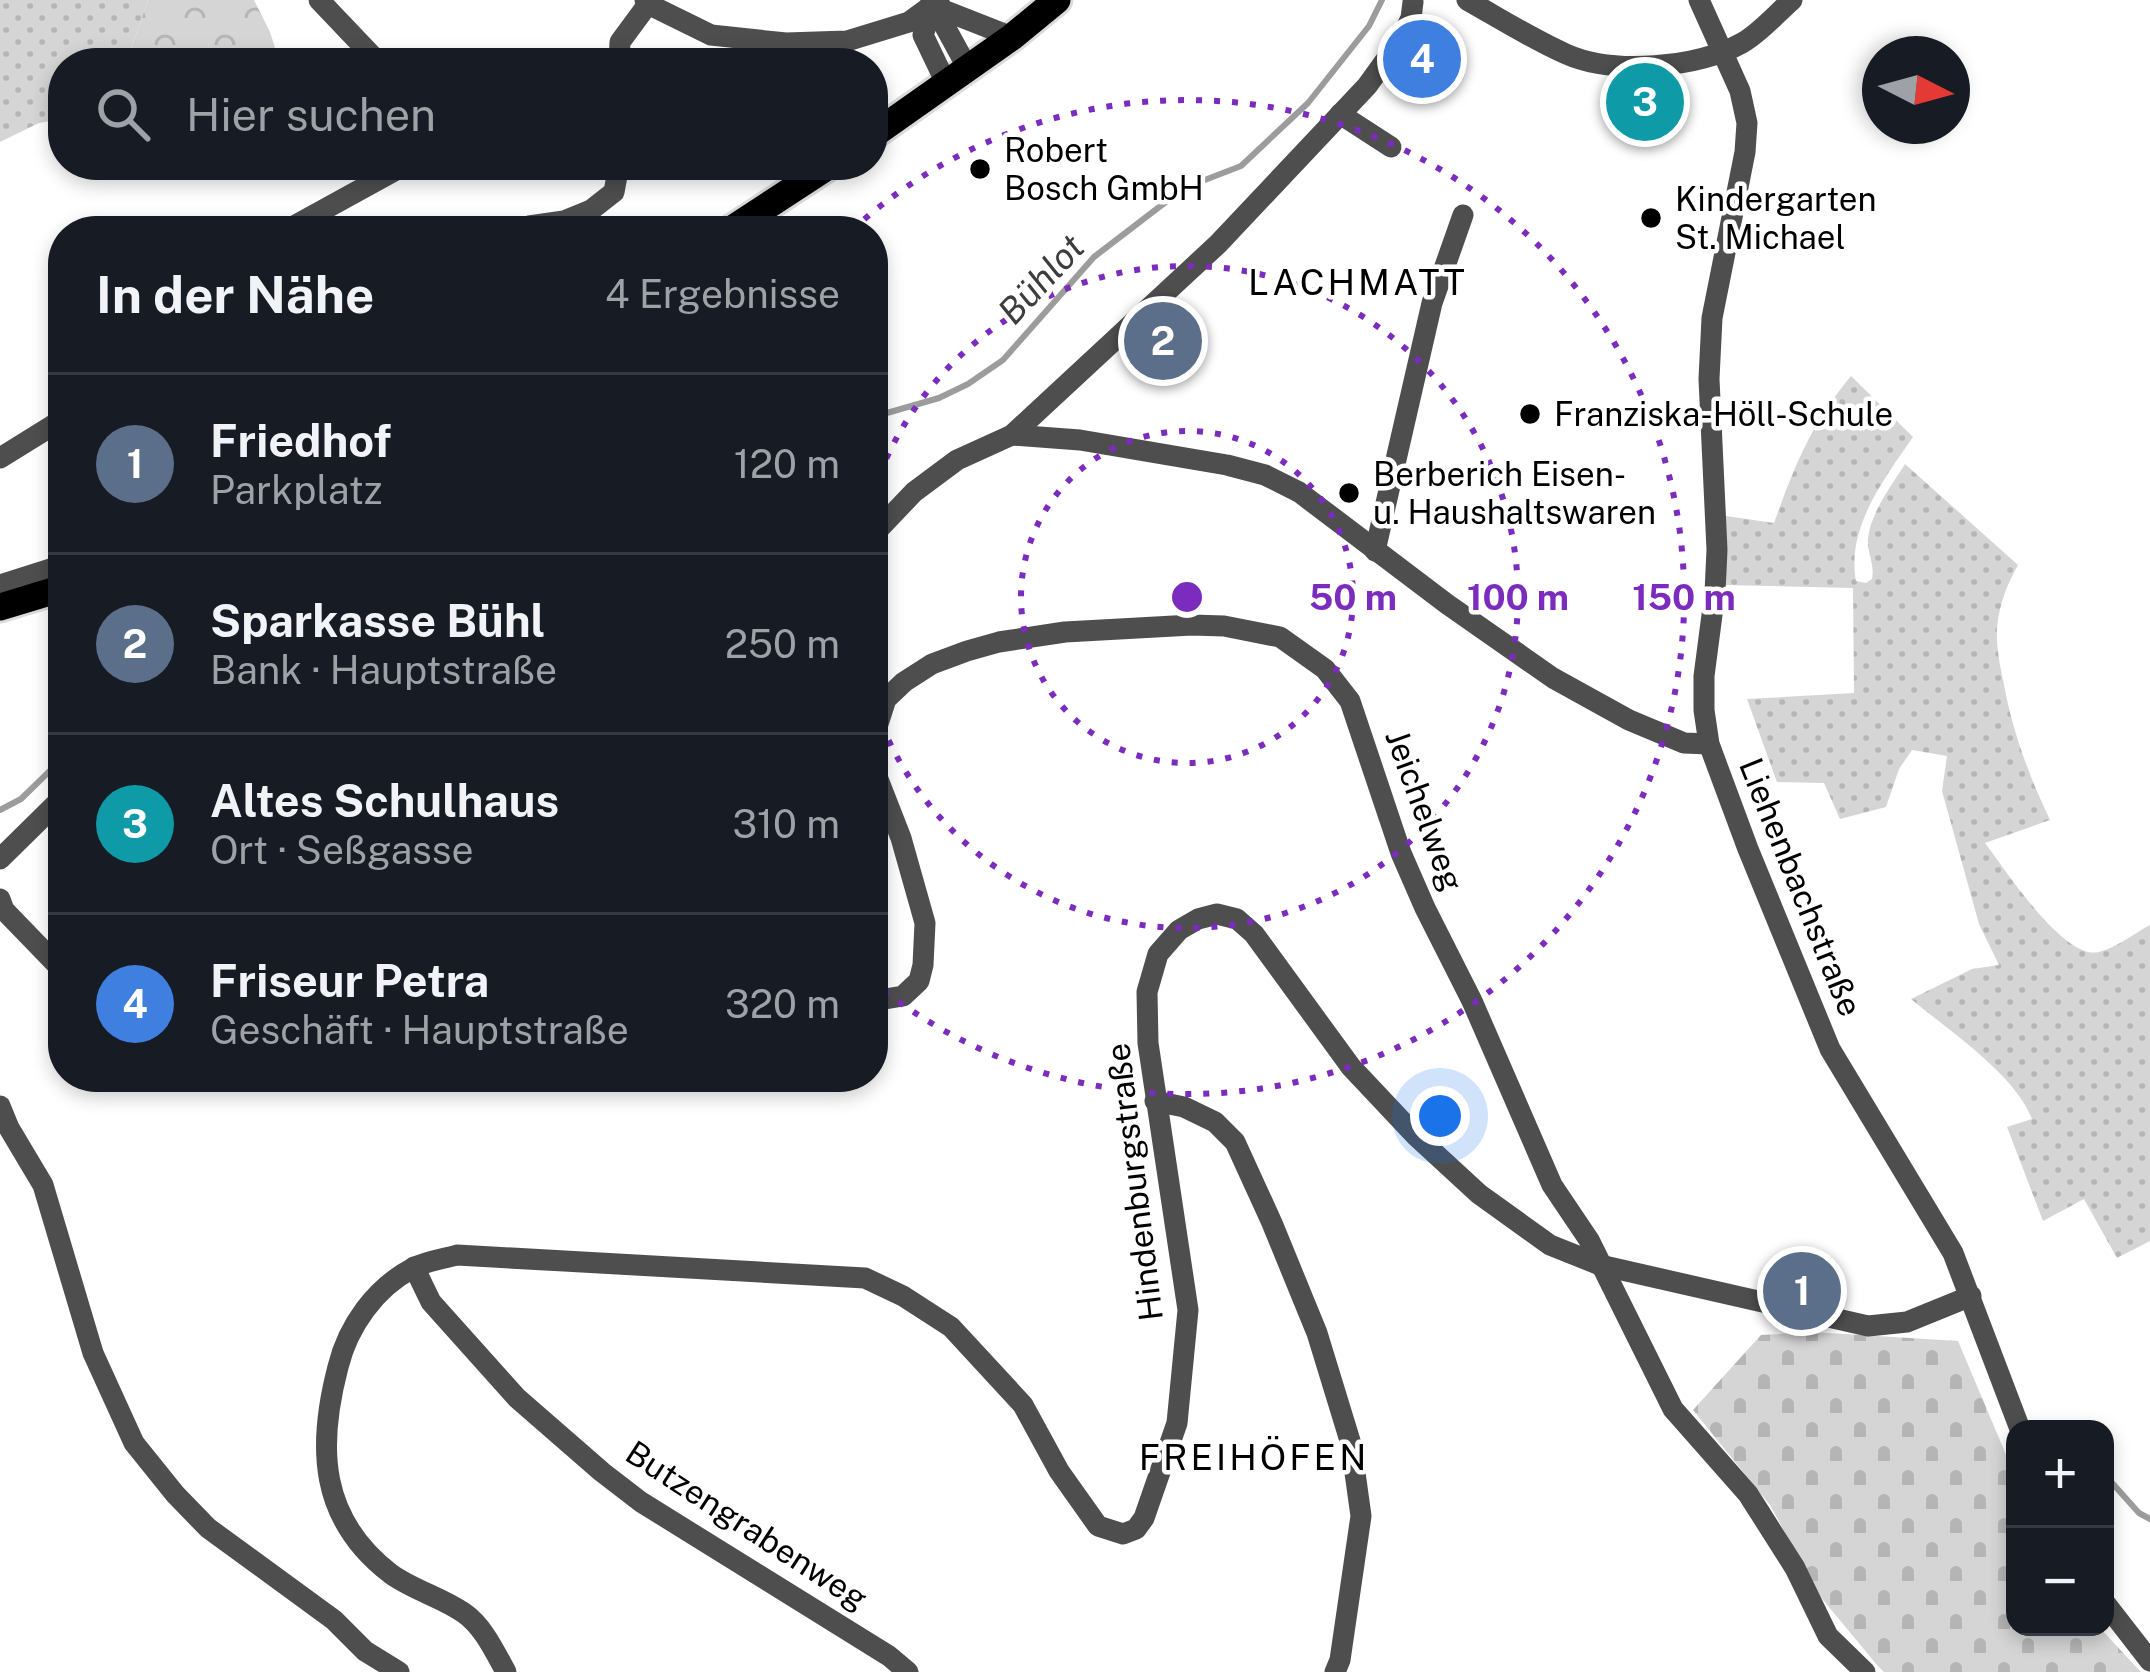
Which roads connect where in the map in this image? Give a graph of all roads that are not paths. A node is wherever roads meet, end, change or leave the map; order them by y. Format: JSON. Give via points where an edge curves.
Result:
{"nodes":[{"id":1,"x":319,"y":0,"type":"edge"},
{"id":2,"x":1058,"y":0,"type":"edge"},
{"id":3,"x":1467,"y":0,"type":"edge"},
{"id":4,"x":1699,"y":0,"type":"edge"},
{"id":5,"x":1792,"y":0,"type":"edge"},
{"id":6,"x":1414,"y":1,"type":"edge"},
{"id":7,"x":647,"y":2,"type":"edge"},
{"id":8,"x":934,"y":2,"type":"edge"},
{"id":9,"x":1012,"y":37,"type":"junction"},
{"id":10,"x":365,"y":48,"type":"edge"},
{"id":11,"x":620,"y":48,"type":"edge"},
{"id":12,"x":1723,"y":52,"type":"junction"},
{"id":13,"x":956,"y":75,"type":"junction"},
{"id":14,"x":1340,"y":114,"type":"junction"},
{"id":15,"x":888,"y":124,"type":"edge"},
{"id":16,"x":1391,"y":147,"type":"dead end"},
{"id":17,"x":378,"y":180,"type":"edge"},
{"id":18,"x":616,"y":180,"type":"edge"},
{"id":19,"x":807,"y":180,"type":"edge"},
{"id":20,"x":1463,"y":215,"type":"dead end"},
{"id":21,"x":312,"y":216,"type":"edge"},
{"id":22,"x":576,"y":216,"type":"edge"},
{"id":23,"x":752,"y":216,"type":"edge"},
{"id":24,"x":48,"y":428,"type":"edge"},
{"id":25,"x":1012,"y":435,"type":"junction"},
{"id":26,"x":0,"y":458,"type":"edge"},
{"id":27,"x":888,"y":519,"type":"edge"},
{"id":28,"x":1376,"y":551,"type":"junction"},
{"id":29,"x":48,"y":570,"type":"edge"},
{"id":30,"x":0,"y":585,"type":"edge"},
{"id":31,"x":48,"y":593,"type":"edge"},
{"id":32,"x":0,"y":607,"type":"edge"},
{"id":33,"x":888,"y":697,"type":"edge"},
{"id":34,"x":1709,"y":744,"type":"junction"},
{"id":35,"x":888,"y":805,"type":"edge"},
{"id":36,"x":48,"y":812,"type":"edge"},
{"id":37,"x":0,"y":860,"type":"edge"},
{"id":38,"x":0,"y":899,"type":"edge"},
{"id":39,"x":48,"y":956,"type":"edge"},
{"id":40,"x":888,"y":998,"type":"edge"},
{"id":41,"x":1155,"y":1101,"type":"junction"},
{"id":42,"x":0,"y":1106,"type":"edge"},
{"id":43,"x":1600,"y":1264,"type":"junction"},
{"id":44,"x":415,"y":1267,"type":"junction"},
{"id":45,"x":1972,"y":1296,"type":"junction"},
{"id":46,"x":2017,"y":1420,"type":"edge"},
{"id":47,"x":2114,"y":1614,"type":"edge"},
{"id":48,"x":2150,"y":1660,"type":"edge"},
{"id":49,"x":399,"y":1672,"type":"edge"},
{"id":50,"x":506,"y":1672,"type":"edge"},
{"id":51,"x":908,"y":1672,"type":"edge"},
{"id":52,"x":1335,"y":1672,"type":"edge"},
{"id":53,"x":1865,"y":1672,"type":"edge"}],
"edges":[{"from":1,"to":10,"type":"street"},
{"from":2,"to":9,"type":"main road"},
{"from":3,"to":12,"type":"street","via":[[1569,56],[1657,65]]},
{"from":4,"to":12,"type":"street"},
{"from":5,"to":12,"type":"street"},
{"from":6,"to":14,"type":"street","via":[[1401,39]]},
{"from":7,"to":8,"type":"street","via":[[711,35],[786,43],[848,41],[909,22]]},
{"from":7,"to":11,"type":"street"},
{"from":8,"to":9,"type":"street"},
{"from":8,"to":13,"type":"street","via":[[923,35]]},
{"from":9,"to":13,"type":"main road"},
{"from":12,"to":34,"type":"street","via":[[1747,123],[1712,318],[1717,536],[1704,676]]},
{"from":13,"to":15,"type":"main road"},
{"from":14,"to":16,"type":"street"},
{"from":14,"to":25,"type":"street","via":[[1218,244]]},
{"from":17,"to":21,"type":"street"},
{"from":18,"to":22,"type":"street","via":[[614,192]]},
{"from":19,"to":23,"type":"main road"},
{"from":20,"to":28,"type":"street","via":[[1432,303]]},
{"from":24,"to":26,"type":"street"},
{"from":25,"to":27,"type":"street","via":[[958,460]]},
{"from":25,"to":28,"type":"street","name":"Liehenbachstraße","via":[[1265,475]]},
{"from":28,"to":34,"type":"street","name":"Liehenbachstraße","via":[[1571,689],[1684,743]]},
{"from":29,"to":30,"type":"street"},
{"from":31,"to":32,"type":"main road"},
{"from":33,"to":43,"type":"street","name":"Jeichelweg","via":[[932,664],[967,651],[1065,632],[1224,626],[1280,637],[1325,669],[1350,701],[1401,854],[1552,1185]]},
{"from":34,"to":45,"type":"street","name":"Liehenbachstraße","via":[[1830,1049]]},
{"from":35,"to":40,"type":"street","name":"Jeichelweg","via":[[925,922],[919,981]]},
{"from":36,"to":37,"type":"street"},
{"from":38,"to":39,"type":"street"},
{"from":41,"to":43,"type":"street","name":"Hindenburgstraße","via":[[1147,992],[1158,954],[1198,919],[1237,919],[1416,1136],[1550,1245]]},
{"from":41,"to":44,"type":"street","name":"Hindenburgstraße","via":[[1188,1310],[1177,1423],[1144,1518],[1123,1534],[1098,1526],[1023,1405],[951,1327],[865,1278],[457,1255]]},
{"from":41,"to":52,"type":"street","via":[[1215,1122],[1235,1142],[1317,1333],[1351,1444],[1361,1516]]},
{"from":42,"to":49,"type":"street","via":[[43,1184],[93,1353],[134,1443],[208,1528]]},
{"from":43,"to":45,"type":"street","name":"Hindenburgstraße","via":[[1868,1326],[1907,1322]]},
{"from":43,"to":53,"type":"street","name":"Jeichelweg","via":[[1673,1409],[1748,1494],[1828,1636]]},
{"from":44,"to":50,"type":"street","name":"Hindenburgstraße","via":[[378,1293],[343,1347],[324,1434],[328,1478],[348,1530],[374,1559],[467,1615]]},
{"from":44,"to":51,"type":"street","name":"Butzengrabenweg","via":[[431,1302],[517,1398],[602,1472]]},
{"from":45,"to":46,"type":"street","name":"Liehenbachstraße"},
{"from":47,"to":48,"type":"street"}]}
